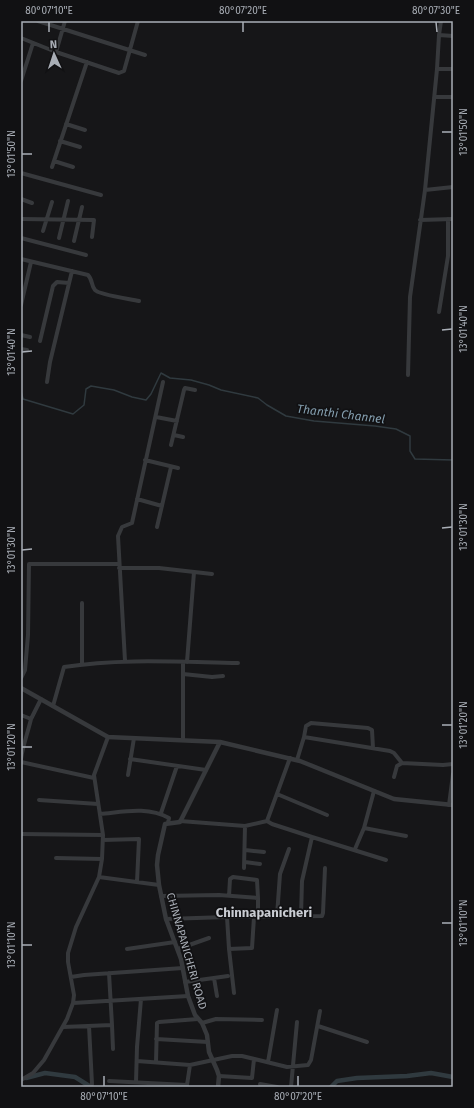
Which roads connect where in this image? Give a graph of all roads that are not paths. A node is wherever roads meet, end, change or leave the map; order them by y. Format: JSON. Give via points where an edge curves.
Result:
{"nodes":[{"id":1,"x":38,"y":21,"type":"edge"},
{"id":2,"x":65,"y":21,"type":"edge"},
{"id":3,"x":138,"y":21,"type":"edge"},
{"id":4,"x":441,"y":21,"type":"edge"},
{"id":5,"x":63,"y":29,"type":"junction"},
{"id":6,"x":439,"y":35,"type":"junction"},
{"id":7,"x":453,"y":36,"type":"edge"},
{"id":8,"x":21,"y":38,"type":"edge"},
{"id":9,"x":33,"y":43,"type":"junction"},
{"id":10,"x":130,"y":51,"type":"junction"},
{"id":11,"x":56,"y":52,"type":"junction"},
{"id":12,"x":145,"y":55,"type":"dead end"},
{"id":13,"x":87,"y":62,"type":"junction"},
{"id":14,"x":438,"y":69,"type":"junction"},
{"id":15,"x":453,"y":69,"type":"edge"},
{"id":16,"x":21,"y":81,"type":"edge"},
{"id":17,"x":434,"y":97,"type":"junction"},
{"id":18,"x":453,"y":97,"type":"edge"},
{"id":19,"x":66,"y":124,"type":"junction"},
{"id":20,"x":85,"y":130,"type":"dead end"},
{"id":21,"x":60,"y":141,"type":"junction"},
{"id":22,"x":80,"y":148,"type":"dead end"},
{"id":23,"x":54,"y":161,"type":"junction"},
{"id":24,"x":52,"y":167,"type":"dead end"},
{"id":25,"x":73,"y":167,"type":"dead end"},
{"id":26,"x":21,"y":173,"type":"edge"},
{"id":27,"x":453,"y":187,"type":"edge"},
{"id":28,"x":425,"y":190,"type":"junction"},
{"id":29,"x":101,"y":195,"type":"dead end"},
{"id":30,"x":21,"y":199,"type":"edge"},
{"id":31,"x":68,"y":201,"type":"dead end"},
{"id":32,"x":52,"y":202,"type":"dead end"},
{"id":33,"x":32,"y":203,"type":"dead end"},
{"id":34,"x":82,"y":207,"type":"dead end"},
{"id":35,"x":21,"y":219,"type":"edge"},
{"id":36,"x":451,"y":219,"type":"edge"},
{"id":37,"x":47,"y":220,"type":"junction"},
{"id":38,"x":63,"y":220,"type":"junction"},
{"id":39,"x":79,"y":220,"type":"junction"},
{"id":40,"x":420,"y":220,"type":"junction"},
{"id":41,"x":43,"y":231,"type":"dead end"},
{"id":42,"x":92,"y":237,"type":"dead end"},
{"id":43,"x":21,"y":238,"type":"edge"},
{"id":44,"x":59,"y":238,"type":"dead end"},
{"id":45,"x":74,"y":242,"type":"dead end"},
{"id":46,"x":86,"y":255,"type":"dead end"},
{"id":47,"x":448,"y":256,"type":"junction"},
{"id":48,"x":453,"y":257,"type":"edge"},
{"id":49,"x":21,"y":259,"type":"edge"},
{"id":50,"x":31,"y":262,"type":"junction"},
{"id":51,"x":72,"y":271,"type":"junction"},
{"id":52,"x":69,"y":283,"type":"junction"},
{"id":53,"x":139,"y":301,"type":"dead end"},
{"id":54,"x":21,"y":305,"type":"edge"},
{"id":55,"x":438,"y":312,"type":"dead end"},
{"id":56,"x":21,"y":335,"type":"edge"},
{"id":57,"x":30,"y":337,"type":"dead end"},
{"id":58,"x":40,"y":340,"type":"dead end"},
{"id":59,"x":21,"y":349,"type":"edge"},
{"id":60,"x":27,"y":350,"type":"dead end"},
{"id":61,"x":408,"y":375,"type":"dead end"},
{"id":62,"x":47,"y":382,"type":"dead end"},
{"id":63,"x":163,"y":382,"type":"dead end"},
{"id":64,"x":195,"y":390,"type":"dead end"},
{"id":65,"x":156,"y":417,"type":"junction"},
{"id":66,"x":177,"y":421,"type":"junction"},
{"id":67,"x":174,"y":435,"type":"junction"},
{"id":68,"x":183,"y":437,"type":"dead end"},
{"id":69,"x":171,"y":445,"type":"dead end"},
{"id":70,"x":145,"y":460,"type":"junction"},
{"id":71,"x":172,"y":467,"type":"junction"},
{"id":72,"x":178,"y":468,"type":"dead end"},
{"id":73,"x":137,"y":499,"type":"junction"},
{"id":74,"x":162,"y":506,"type":"junction"},
{"id":75,"x":157,"y":526,"type":"dead end"},
{"id":76,"x":119,"y":566,"type":"junction"},
{"id":77,"x":194,"y":572,"type":"junction"},
{"id":78,"x":212,"y":574,"type":"dead end"},
{"id":79,"x":82,"y":603,"type":"dead end"},
{"id":80,"x":125,"y":661,"type":"junction"},
{"id":81,"x":185,"y":662,"type":"junction"},
{"id":82,"x":238,"y":663,"type":"dead end"},
{"id":83,"x":82,"y":664,"type":"junction"},
{"id":84,"x":183,"y":674,"type":"junction"},
{"id":85,"x":223,"y":676,"type":"dead end"},
{"id":86,"x":21,"y":678,"type":"edge"},
{"id":87,"x":21,"y":688,"type":"edge"},
{"id":88,"x":41,"y":699,"type":"junction"},
{"id":89,"x":53,"y":706,"type":"junction"},
{"id":90,"x":21,"y":716,"type":"edge"},
{"id":91,"x":31,"y":718,"type":"junction"},
{"id":92,"x":108,"y":737,"type":"junction"},
{"id":93,"x":304,"y":737,"type":"junction"},
{"id":94,"x":134,"y":738,"type":"junction"},
{"id":95,"x":184,"y":740,"type":"junction"},
{"id":96,"x":220,"y":742,"type":"junction"},
{"id":97,"x":373,"y":748,"type":"junction"},
{"id":98,"x":290,"y":758,"type":"junction"},
{"id":99,"x":21,"y":759,"type":"edge"},
{"id":100,"x":130,"y":759,"type":"junction"},
{"id":101,"x":297,"y":760,"type":"junction"},
{"id":102,"x":21,"y":762,"type":"edge"},
{"id":103,"x":402,"y":763,"type":"junction"},
{"id":104,"x":453,"y":764,"type":"edge"},
{"id":105,"x":177,"y":766,"type":"junction"},
{"id":106,"x":206,"y":770,"type":"junction"},
{"id":107,"x":453,"y":774,"type":"edge"},
{"id":108,"x":128,"y":775,"type":"dead end"},
{"id":109,"x":394,"y":776,"type":"dead end"},
{"id":110,"x":94,"y":778,"type":"junction"},
{"id":111,"x":374,"y":791,"type":"junction"},
{"id":112,"x":277,"y":794,"type":"junction"},
{"id":113,"x":39,"y":800,"type":"dead end"},
{"id":114,"x":98,"y":804,"type":"junction"},
{"id":115,"x":451,"y":805,"type":"edge"},
{"id":116,"x":161,"y":813,"type":"junction"},
{"id":117,"x":100,"y":814,"type":"junction"},
{"id":118,"x":327,"y":815,"type":"dead end"},
{"id":119,"x":180,"y":821,"type":"junction"},
{"id":120,"x":267,"y":821,"type":"junction"},
{"id":121,"x":168,"y":823,"type":"junction"},
{"id":122,"x":245,"y":826,"type":"junction"},
{"id":123,"x":364,"y":828,"type":"junction"},
{"id":124,"x":21,"y":834,"type":"edge"},
{"id":125,"x":103,"y":834,"type":"junction"},
{"id":126,"x":406,"y":836,"type":"dead end"},
{"id":127,"x":312,"y":837,"type":"junction"},
{"id":128,"x":103,"y":840,"type":"junction"},
{"id":129,"x":289,"y":849,"type":"dead end"},
{"id":130,"x":355,"y":849,"type":"junction"},
{"id":131,"x":245,"y":850,"type":"junction"},
{"id":132,"x":264,"y":852,"type":"dead end"},
{"id":133,"x":56,"y":858,"type":"dead end"},
{"id":134,"x":102,"y":859,"type":"junction"},
{"id":135,"x":386,"y":860,"type":"dead end"},
{"id":136,"x":244,"y":862,"type":"junction"},
{"id":137,"x":260,"y":864,"type":"dead end"},
{"id":138,"x":244,"y":868,"type":"dead end"},
{"id":139,"x":325,"y":868,"type":"dead end"},
{"id":140,"x":99,"y":877,"type":"junction"},
{"id":141,"x":137,"y":882,"type":"junction"},
{"id":142,"x":159,"y":885,"type":"junction"},
{"id":143,"x":161,"y":896,"type":"junction"},
{"id":144,"x":229,"y":896,"type":"junction"},
{"id":145,"x":258,"y":898,"type":"junction"},
{"id":146,"x":277,"y":916,"type":"junction"},
{"id":147,"x":301,"y":916,"type":"junction"},
{"id":148,"x":227,"y":917,"type":"junction"},
{"id":149,"x":256,"y":917,"type":"junction"},
{"id":150,"x":166,"y":919,"type":"junction"},
{"id":151,"x":210,"y":938,"type":"dead end"},
{"id":152,"x":175,"y":942,"type":"junction"},
{"id":153,"x":127,"y":949,"type":"dead end"},
{"id":154,"x":178,"y":949,"type":"junction"},
{"id":155,"x":229,"y":949,"type":"junction"},
{"id":156,"x":183,"y":968,"type":"junction"},
{"id":157,"x":109,"y":973,"type":"junction"},
{"id":158,"x":228,"y":976,"type":"dead end"},
{"id":159,"x":70,"y":978,"type":"junction"},
{"id":160,"x":214,"y":978,"type":"junction"},
{"id":161,"x":185,"y":982,"type":"junction"},
{"id":162,"x":234,"y":993,"type":"dead end"},
{"id":163,"x":188,"y":996,"type":"junction"},
{"id":164,"x":217,"y":996,"type":"dead end"},
{"id":165,"x":141,"y":999,"type":"junction"},
{"id":166,"x":110,"y":1001,"type":"junction"},
{"id":167,"x":73,"y":1003,"type":"junction"},
{"id":168,"x":277,"y":1010,"type":"dead end"},
{"id":169,"x":320,"y":1011,"type":"dead end"},
{"id":170,"x":262,"y":1020,"type":"dead end"},
{"id":171,"x":200,"y":1021,"type":"junction"},
{"id":172,"x":297,"y":1022,"type":"dead end"},
{"id":173,"x":112,"y":1025,"type":"junction"},
{"id":174,"x":89,"y":1026,"type":"junction"},
{"id":175,"x":318,"y":1026,"type":"junction"},
{"id":176,"x":63,"y":1027,"type":"junction"},
{"id":177,"x":156,"y":1039,"type":"junction"},
{"id":178,"x":208,"y":1042,"type":"junction"},
{"id":179,"x":367,"y":1042,"type":"dead end"},
{"id":180,"x":114,"y":1049,"type":"dead end"},
{"id":181,"x":254,"y":1059,"type":"junction"},
{"id":182,"x":213,"y":1060,"type":"junction"},
{"id":183,"x":137,"y":1061,"type":"junction"},
{"id":184,"x":156,"y":1062,"type":"junction"},
{"id":185,"x":268,"y":1062,"type":"junction"},
{"id":186,"x":190,"y":1064,"type":"junction"},
{"id":187,"x":292,"y":1067,"type":"junction"},
{"id":188,"x":219,"y":1076,"type":"junction"},
{"id":189,"x":21,"y":1080,"type":"edge"},
{"id":190,"x":109,"y":1081,"type":"dead end"},
{"id":191,"x":136,"y":1082,"type":"junction"},
{"id":192,"x":260,"y":1084,"type":"dead end"},
{"id":193,"x":187,"y":1086,"type":"edge"},
{"id":194,"x":91,"y":1087,"type":"edge"},
{"id":195,"x":218,"y":1087,"type":"edge"},
{"id":196,"x":278,"y":1087,"type":"edge"},
{"id":197,"x":291,"y":1087,"type":"edge"}],
"edges":[{"from":1,"to":5,"type":"street"},
{"from":2,"to":5,"type":"street"},
{"from":3,"to":10,"type":"street"},
{"from":4,"to":6,"type":"street"},
{"from":5,"to":10,"type":"street"},
{"from":5,"to":11,"type":"street"},
{"from":6,"to":7,"type":"street"},
{"from":6,"to":14,"type":"street"},
{"from":8,"to":9,"type":"street"},
{"from":9,"to":11,"type":"street"},
{"from":9,"to":16,"type":"street"},
{"from":10,"to":12,"type":"street"},
{"from":10,"to":13,"type":"street","via":[[122,73]]},
{"from":11,"to":13,"type":"street"},
{"from":13,"to":19,"type":"street"},
{"from":14,"to":15,"type":"street"},
{"from":14,"to":17,"type":"street"},
{"from":17,"to":18,"type":"street"},
{"from":17,"to":28,"type":"street"},
{"from":19,"to":20,"type":"street"},
{"from":19,"to":21,"type":"street"},
{"from":21,"to":22,"type":"street"},
{"from":21,"to":23,"type":"street"},
{"from":23,"to":24,"type":"street"},
{"from":23,"to":25,"type":"street"},
{"from":26,"to":29,"type":"street"},
{"from":27,"to":28,"type":"street"},
{"from":28,"to":40,"type":"street"},
{"from":30,"to":33,"type":"street"},
{"from":31,"to":38,"type":"street"},
{"from":32,"to":37,"type":"street"},
{"from":34,"to":39,"type":"street"},
{"from":35,"to":37,"type":"street"},
{"from":36,"to":40,"type":"street"},
{"from":36,"to":47,"type":"street"},
{"from":37,"to":38,"type":"street"},
{"from":37,"to":41,"type":"street"},
{"from":38,"to":39,"type":"street"},
{"from":38,"to":44,"type":"street"},
{"from":39,"to":42,"type":"street","via":[[94,220]]},
{"from":39,"to":45,"type":"street"},
{"from":40,"to":61,"type":"street","via":[[410,297]]},
{"from":43,"to":46,"type":"street"},
{"from":47,"to":48,"type":"street"},
{"from":47,"to":55,"type":"street"},
{"from":49,"to":50,"type":"street"},
{"from":50,"to":51,"type":"street"},
{"from":50,"to":54,"type":"street"},
{"from":51,"to":52,"type":"street"},
{"from":51,"to":53,"type":"street","via":[[88,275],[98,293]]},
{"from":52,"to":58,"type":"street","via":[[57,282],[53,286]]},
{"from":52,"to":62,"type":"street"},
{"from":56,"to":57,"type":"street"},
{"from":59,"to":60,"type":"street"},
{"from":63,"to":65,"type":"street"},
{"from":64,"to":66,"type":"street","via":[[184,390]]},
{"from":65,"to":66,"type":"street"},
{"from":65,"to":70,"type":"street"},
{"from":66,"to":67,"type":"street"},
{"from":67,"to":68,"type":"street"},
{"from":67,"to":69,"type":"street"},
{"from":70,"to":71,"type":"street"},
{"from":70,"to":73,"type":"street"},
{"from":71,"to":72,"type":"street"},
{"from":71,"to":74,"type":"street"},
{"from":73,"to":74,"type":"street"},
{"from":73,"to":76,"type":"street","via":[[132,523],[122,527],[118,536]]},
{"from":74,"to":75,"type":"street"},
{"from":76,"to":77,"type":"street"},
{"from":76,"to":80,"type":"street"},
{"from":76,"to":86,"type":"street","via":[[29,564],[28,635],[25,670]]},
{"from":77,"to":78,"type":"street"},
{"from":77,"to":81,"type":"street"},
{"from":79,"to":83,"type":"street"},
{"from":80,"to":81,"type":"street"},
{"from":80,"to":83,"type":"street"},
{"from":81,"to":82,"type":"street"},
{"from":81,"to":84,"type":"street"},
{"from":83,"to":89,"type":"street","via":[[64,667]]},
{"from":84,"to":85,"type":"street"},
{"from":84,"to":95,"type":"street"},
{"from":87,"to":88,"type":"street"},
{"from":88,"to":89,"type":"street"},
{"from":88,"to":91,"type":"street"},
{"from":89,"to":92,"type":"street"},
{"from":90,"to":91,"type":"street"},
{"from":91,"to":99,"type":"street"},
{"from":92,"to":94,"type":"street"},
{"from":92,"to":110,"type":"street"},
{"from":93,"to":97,"type":"street"},
{"from":93,"to":97,"type":"street","via":[[306,726],[311,723],[368,728],[372,730]]},
{"from":93,"to":101,"type":"street"},
{"from":94,"to":95,"type":"street"},
{"from":94,"to":100,"type":"street"},
{"from":95,"to":96,"type":"street"},
{"from":96,"to":98,"type":"street"},
{"from":96,"to":106,"type":"street"},
{"from":97,"to":103,"type":"street","via":[[394,753]]},
{"from":98,"to":101,"type":"street"},
{"from":98,"to":112,"type":"street"},
{"from":100,"to":105,"type":"street"},
{"from":100,"to":108,"type":"street"},
{"from":101,"to":111,"type":"street"},
{"from":102,"to":110,"type":"street"},
{"from":103,"to":104,"type":"street"},
{"from":103,"to":109,"type":"street","via":[[397,766]]},
{"from":105,"to":106,"type":"street"},
{"from":105,"to":116,"type":"street"},
{"from":106,"to":119,"type":"street"},
{"from":107,"to":115,"type":"street"},
{"from":110,"to":114,"type":"street"},
{"from":111,"to":115,"type":"street","via":[[394,799]]},
{"from":111,"to":123,"type":"street"},
{"from":112,"to":118,"type":"street"},
{"from":112,"to":120,"type":"street"},
{"from":113,"to":114,"type":"street"},
{"from":114,"to":117,"type":"street"},
{"from":116,"to":117,"type":"street","via":[[142,810]]},
{"from":116,"to":121,"type":"street","via":[[169,818]]},
{"from":117,"to":125,"type":"street"},
{"from":119,"to":121,"type":"street"},
{"from":119,"to":122,"type":"street"},
{"from":120,"to":122,"type":"street"},
{"from":120,"to":127,"type":"street"},
{"from":121,"to":142,"type":"street","name":"CHINNAPANICHERI ROAD","via":[[165,824],[158,855]]},
{"from":122,"to":131,"type":"street"},
{"from":123,"to":126,"type":"street"},
{"from":123,"to":130,"type":"street"},
{"from":124,"to":125,"type":"street"},
{"from":125,"to":128,"type":"street"},
{"from":127,"to":130,"type":"street"},
{"from":127,"to":147,"type":"street","via":[[302,881]]},
{"from":128,"to":134,"type":"street"},
{"from":128,"to":141,"type":"street","via":[[139,839]]},
{"from":129,"to":146,"type":"street","via":[[280,874]]},
{"from":130,"to":135,"type":"street"},
{"from":131,"to":132,"type":"street"},
{"from":131,"to":136,"type":"street"},
{"from":133,"to":134,"type":"street"},
{"from":134,"to":140,"type":"street"},
{"from":136,"to":137,"type":"street"},
{"from":136,"to":138,"type":"street"},
{"from":139,"to":147,"type":"street","via":[[323,915]]},
{"from":140,"to":141,"type":"street"},
{"from":140,"to":159,"type":"street","via":[[76,927],[68,953]]},
{"from":141,"to":142,"type":"street"},
{"from":142,"to":143,"type":"street","name":"CHINNAPANICHERI ROAD"},
{"from":143,"to":144,"type":"street"},
{"from":143,"to":150,"type":"street","name":"CHINNAPANICHERI ROAD"},
{"from":144,"to":145,"type":"street"},
{"from":144,"to":145,"type":"street","via":[[230,879],[233,877],[257,880]]},
{"from":145,"to":149,"type":"street"},
{"from":146,"to":147,"type":"street"},
{"from":146,"to":149,"type":"street"},
{"from":148,"to":149,"type":"street"},
{"from":148,"to":150,"type":"street"},
{"from":148,"to":155,"type":"street"},
{"from":149,"to":155,"type":"street","via":[[252,948]]},
{"from":150,"to":152,"type":"street","name":"CHINNAPANICHERI ROAD"},
{"from":151,"to":154,"type":"street"},
{"from":152,"to":153,"type":"street"},
{"from":152,"to":154,"type":"street","name":"CHINNAPANICHERI ROAD"},
{"from":154,"to":156,"type":"street","name":"CHINNAPANICHERI ROAD"},
{"from":155,"to":162,"type":"street"},
{"from":156,"to":157,"type":"street"},
{"from":156,"to":161,"type":"street","name":"CHINNAPANICHERI ROAD"},
{"from":157,"to":159,"type":"street"},
{"from":157,"to":166,"type":"street"},
{"from":158,"to":160,"type":"street"},
{"from":159,"to":167,"type":"street"},
{"from":160,"to":161,"type":"street"},
{"from":160,"to":164,"type":"street"},
{"from":161,"to":163,"type":"street","name":"CHINNAPANICHERI ROAD"},
{"from":163,"to":165,"type":"street"},
{"from":163,"to":171,"type":"street","name":"CHINNAPANICHERI ROAD"},
{"from":165,"to":166,"type":"street"},
{"from":165,"to":183,"type":"street"},
{"from":166,"to":167,"type":"street"},
{"from":166,"to":173,"type":"street"},
{"from":167,"to":176,"type":"street"},
{"from":168,"to":185,"type":"street"},
{"from":169,"to":175,"type":"street"},
{"from":170,"to":171,"type":"street"},
{"from":171,"to":177,"type":"street","via":[[159,1022],[156,1025]]},
{"from":171,"to":178,"type":"street","name":"CHINNAPANICHERI ROAD"},
{"from":172,"to":187,"type":"street"},
{"from":173,"to":174,"type":"street"},
{"from":173,"to":180,"type":"street"},
{"from":174,"to":176,"type":"street"},
{"from":174,"to":194,"type":"street"},
{"from":175,"to":179,"type":"street"},
{"from":175,"to":187,"type":"street","via":[[308,1066]]},
{"from":176,"to":189,"type":"street","via":[[44,1060],[33,1073]]},
{"from":177,"to":178,"type":"street"},
{"from":177,"to":184,"type":"street"},
{"from":178,"to":182,"type":"street","name":"CHINNAPANICHERI ROAD"},
{"from":181,"to":182,"type":"street","via":[[232,1056]]},
{"from":181,"to":185,"type":"street"},
{"from":181,"to":188,"type":"street","via":[[252,1078]]},
{"from":182,"to":186,"type":"street"},
{"from":182,"to":188,"type":"street","name":"CHINNAPANICHERI ROAD"},
{"from":183,"to":184,"type":"street"},
{"from":183,"to":191,"type":"street"},
{"from":184,"to":186,"type":"street"},
{"from":185,"to":187,"type":"street"},
{"from":186,"to":193,"type":"street"},
{"from":187,"to":197,"type":"street"},
{"from":188,"to":195,"type":"street","name":"CHINNAPANICHERI ROAD"},
{"from":190,"to":191,"type":"street"},
{"from":191,"to":193,"type":"street"},
{"from":192,"to":196,"type":"street"}]}
